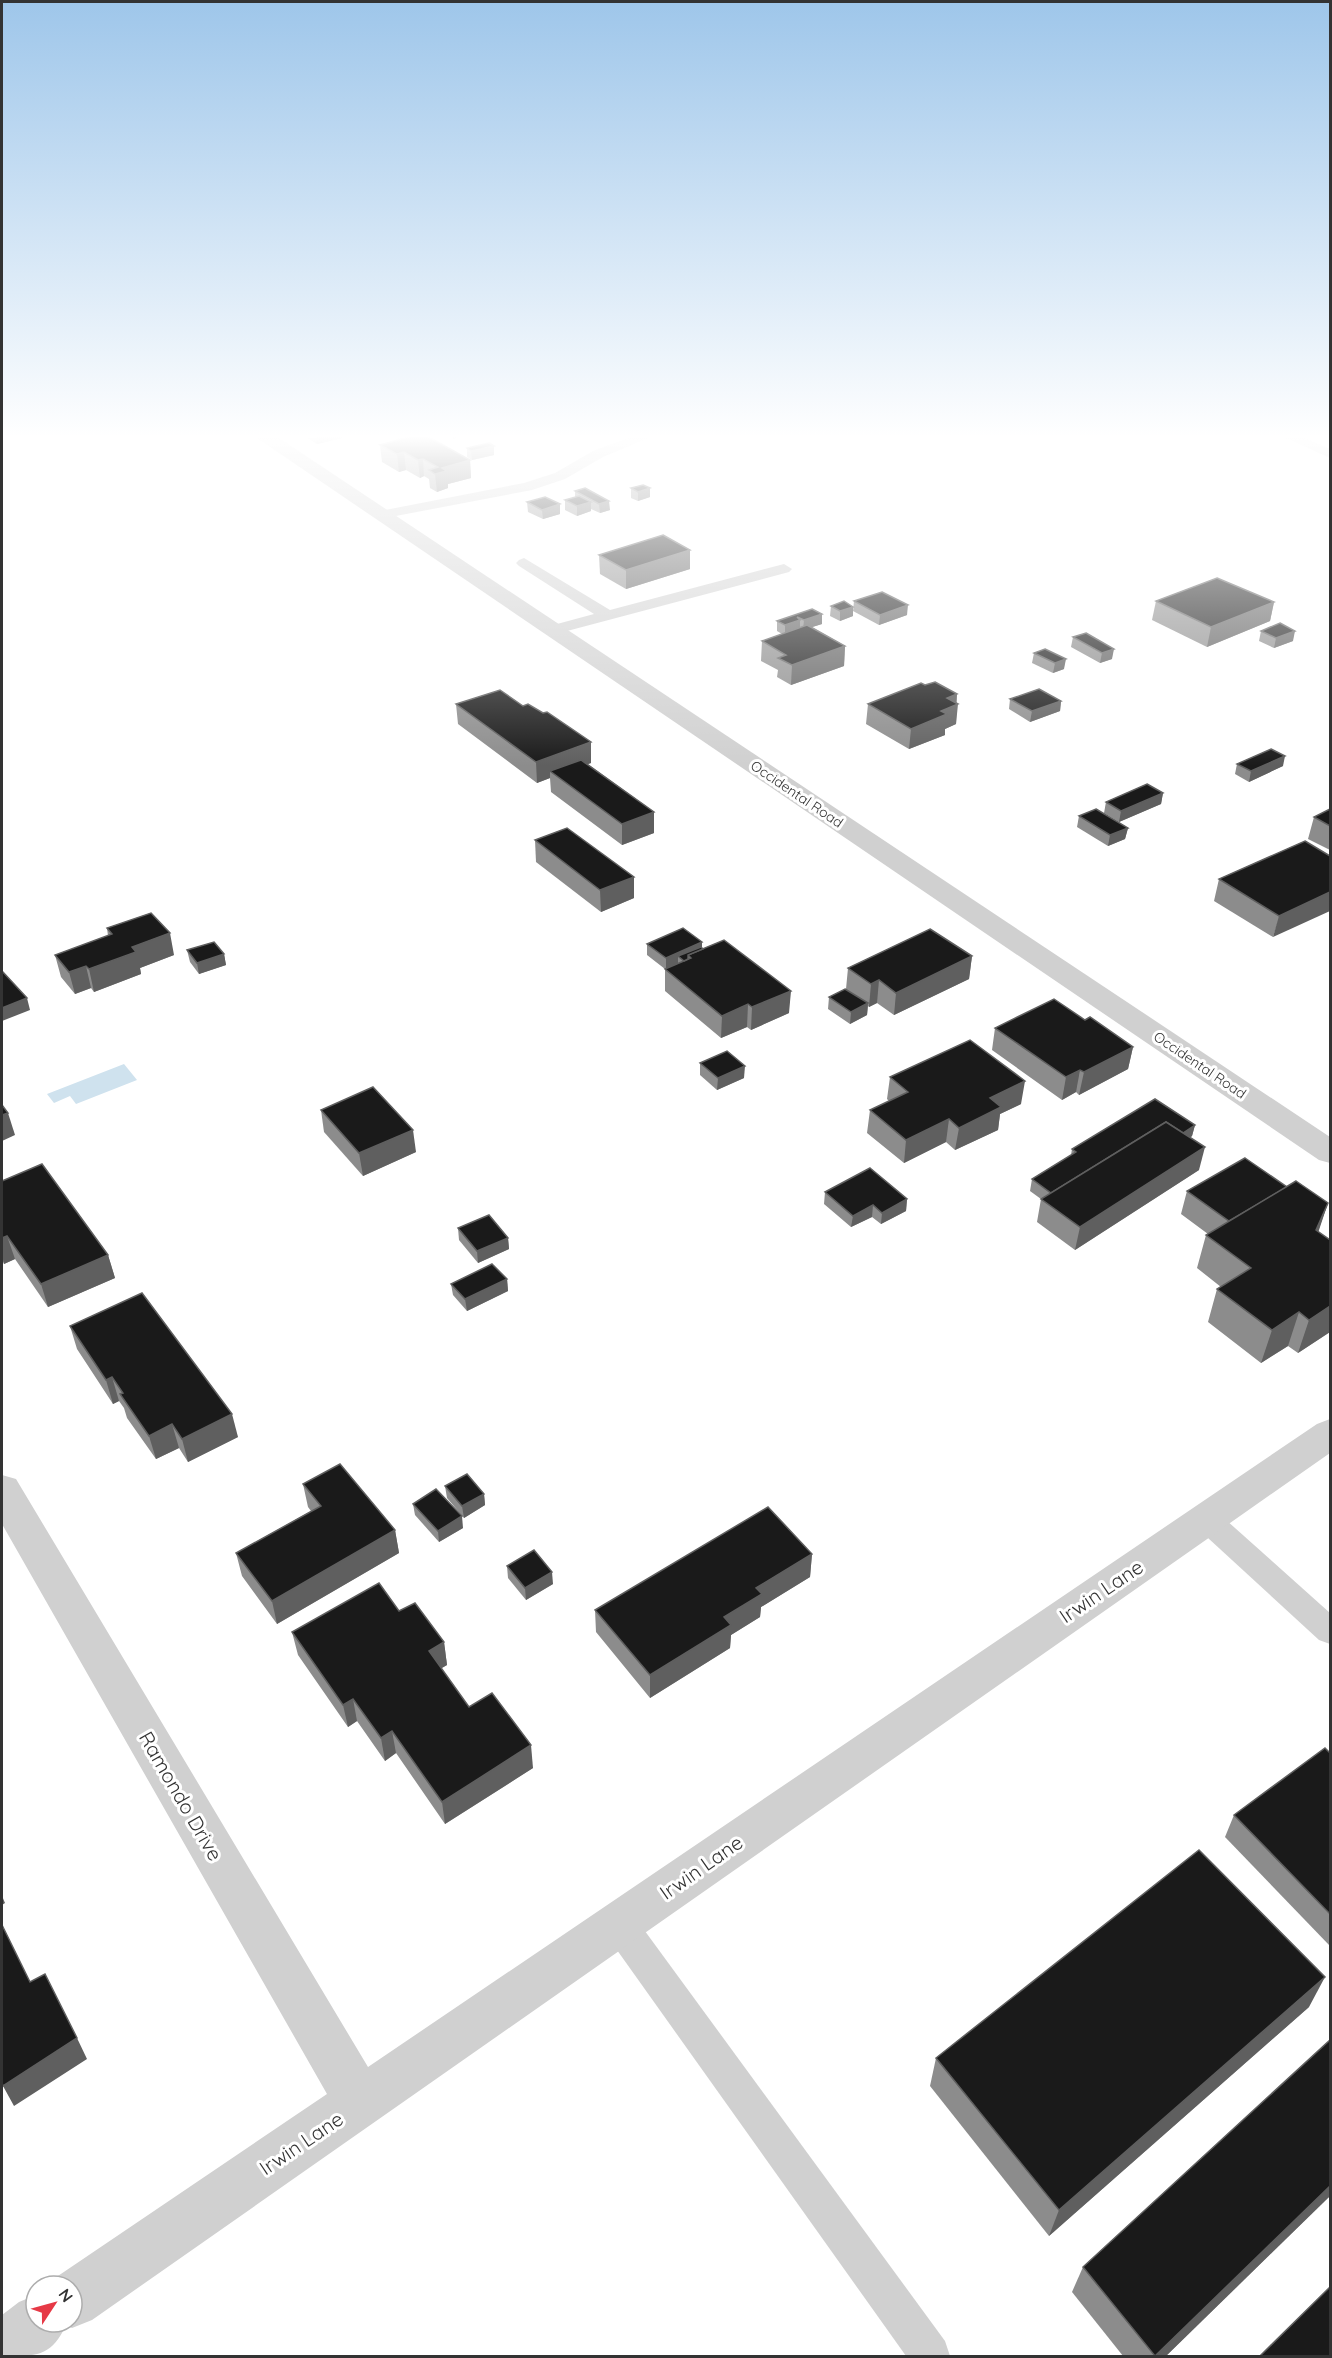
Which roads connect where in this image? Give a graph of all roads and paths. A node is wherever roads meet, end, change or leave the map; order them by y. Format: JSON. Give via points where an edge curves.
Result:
{"nodes":[{"id":1,"x":426,"y":546,"type":"edge"},
{"id":2,"x":524,"y":563,"type":"dead end"},
{"id":3,"x":784,"y":568,"type":"dead end"},
{"id":4,"x":608,"y":615,"type":"junction"},
{"id":5,"x":552,"y":630,"type":"junction"},
{"id":6,"x":1330,"y":1152,"type":"edge"},
{"id":7,"x":1330,"y":1434,"type":"edge"},
{"id":8,"x":2,"y":1490,"type":"edge"},
{"id":9,"x":1206,"y":1519,"type":"junction"},
{"id":10,"x":1330,"y":1631,"type":"edge"},
{"id":11,"x":619,"y":1924,"type":"junction"},
{"id":12,"x":360,"y":2103,"type":"junction"},
{"id":13,"x":84,"y":2292,"type":"edge"},
{"id":14,"x":24,"y":2333,"type":"edge"},
{"id":15,"x":2,"y":2348,"type":"edge"},
{"id":16,"x":930,"y":2356,"type":"edge"}],
"edges":[{"from":1,"to":5,"type":"street","name":"Occidental Road"},
{"from":2,"to":4,"type":"lane"},
{"from":3,"to":4,"type":"lane"},
{"from":4,"to":5,"type":"lane"},
{"from":5,"to":6,"type":"street","name":"Occidental Road"},
{"from":7,"to":9,"type":"street","name":"Irwin Lane"},
{"from":8,"to":12,"type":"street","name":"Ramondo Drive"},
{"from":9,"to":10,"type":"lane"},
{"from":9,"to":11,"type":"street","name":"Irwin Lane"},
{"from":11,"to":12,"type":"street","name":"Irwin Lane"},
{"from":11,"to":16,"type":"lane"},
{"from":12,"to":13,"type":"street","name":"Irwin Lane"},
{"from":14,"to":15,"type":"street"}]}
